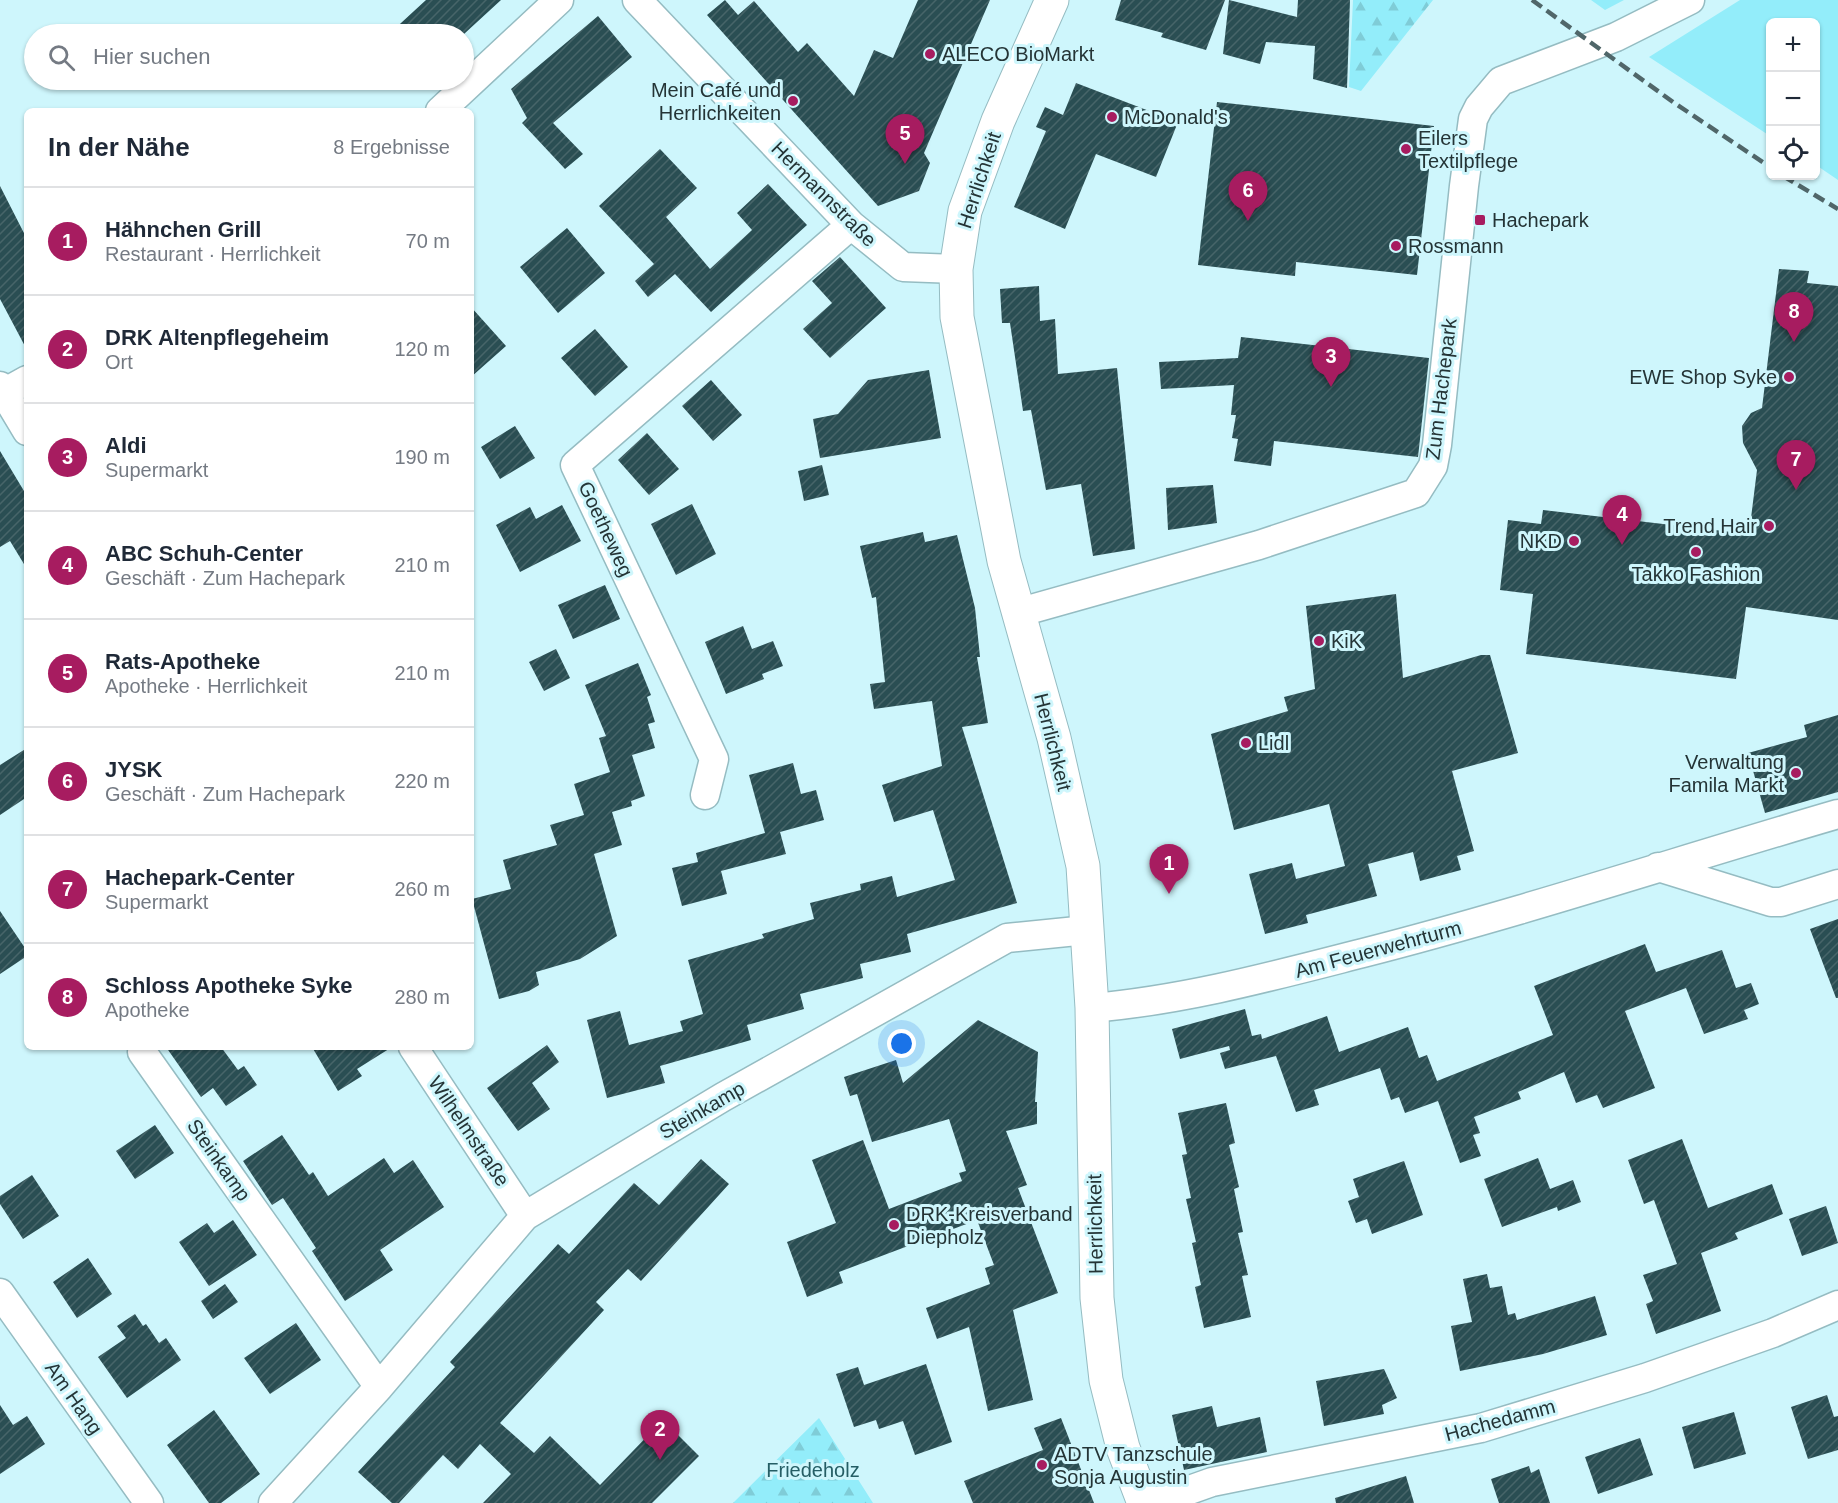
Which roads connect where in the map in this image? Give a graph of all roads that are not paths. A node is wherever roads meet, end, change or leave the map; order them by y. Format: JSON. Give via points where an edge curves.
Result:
{"nodes":[{"id":1,"x":559,"y":0,"type":"edge"},
{"id":2,"x":637,"y":0,"type":"edge"},
{"id":3,"x":1052,"y":0,"type":"edge"},
{"id":4,"x":1690,"y":0,"type":"edge"},
{"id":5,"x":474,"y":79,"type":"edge"},
{"id":6,"x":463,"y":90,"type":"edge"},
{"id":7,"x":443,"y":108,"type":"edge"},
{"id":8,"x":851,"y":225,"type":"junction"},
{"id":9,"x":956,"y":269,"type":"junction"},
{"id":10,"x":8,"y":388,"type":"edge"},
{"id":11,"x":24,"y":424,"type":"edge"},
{"id":12,"x":1017,"y":613,"type":"junction"},
{"id":13,"x":705,"y":795,"type":"dead end"},
{"id":14,"x":1838,"y":814,"type":"edge"},
{"id":15,"x":1658,"y":867,"type":"junction"},
{"id":16,"x":1838,"y":885,"type":"edge"},
{"id":17,"x":1087,"y":930,"type":"junction"},
{"id":18,"x":1092,"y":1008,"type":"junction"},
{"id":19,"x":415,"y":1050,"type":"edge"},
{"id":20,"x":142,"y":1052,"type":"dead end"},
{"id":21,"x":525,"y":1216,"type":"junction"},
{"id":22,"x":0,"y":1293,"type":"edge"},
{"id":23,"x":1838,"y":1305,"type":"edge"},
{"id":24,"x":379,"y":1387,"type":"junction"},
{"id":25,"x":149,"y":1503,"type":"edge"},
{"id":26,"x":273,"y":1503,"type":"edge"},
{"id":27,"x":1144,"y":1503,"type":"edge"},
{"id":28,"x":1153,"y":1503,"type":"edge"}],
"edges":[{"from":1,"to":5,"type":"street"},
{"from":2,"to":8,"type":"street","name":"Hermannstraße"},
{"from":3,"to":9,"type":"main road","name":"Herrlichkeit","via":[[998,121],[965,211]]},
{"from":4,"to":12,"type":"street","name":"Zum Hachepark","via":[[1616,37],[1501,81],[1479,107],[1473,118],[1464,186],[1437,445],[1433,466],[1416,493],[1259,545]]},
{"from":6,"to":7,"type":"street"},
{"from":8,"to":9,"type":"street","name":"Hermannstraße","via":[[903,267]]},
{"from":8,"to":13,"type":"street","name":"Goetheweg","via":[[575,465],[714,759]]},
{"from":9,"to":12,"type":"main road","name":"Herrlichkeit","via":[[958,332]]},
{"from":10,"to":11,"type":"street"},
{"from":12,"to":17,"type":"main road","name":"Herrlichkeit","via":[[1054,738],[1083,866]]},
{"from":14,"to":15,"type":"street","name":"Am Feuerwehrturm"},
{"from":15,"to":16,"type":"street","via":[[1771,902]]},
{"from":15,"to":18,"type":"street","name":"Am Feuerwehrturm","via":[[1489,920],[1240,985]]},
{"from":17,"to":18,"type":"main road","name":"Herrlichkeit"},
{"from":17,"to":21,"type":"street","name":"Steinkamp","via":[[1007,938],[723,1097]]},
{"from":18,"to":27,"type":"main road","name":"Herrlichkeit","via":[[1097,1298],[1106,1380],[1123,1448]]},
{"from":19,"to":21,"type":"street","name":"Wilhelmstraße"},
{"from":20,"to":24,"type":"street","name":"Steinkamp"},
{"from":21,"to":24,"type":"street","name":"Steinkamp"},
{"from":22,"to":25,"type":"street","name":"Am Hang"},
{"from":23,"to":28,"type":"street","name":"Hachedamm","via":[[1773,1333],[1645,1378],[1481,1428],[1212,1482]]},
{"from":24,"to":26,"type":"street","name":"Steinkamp"}]}
